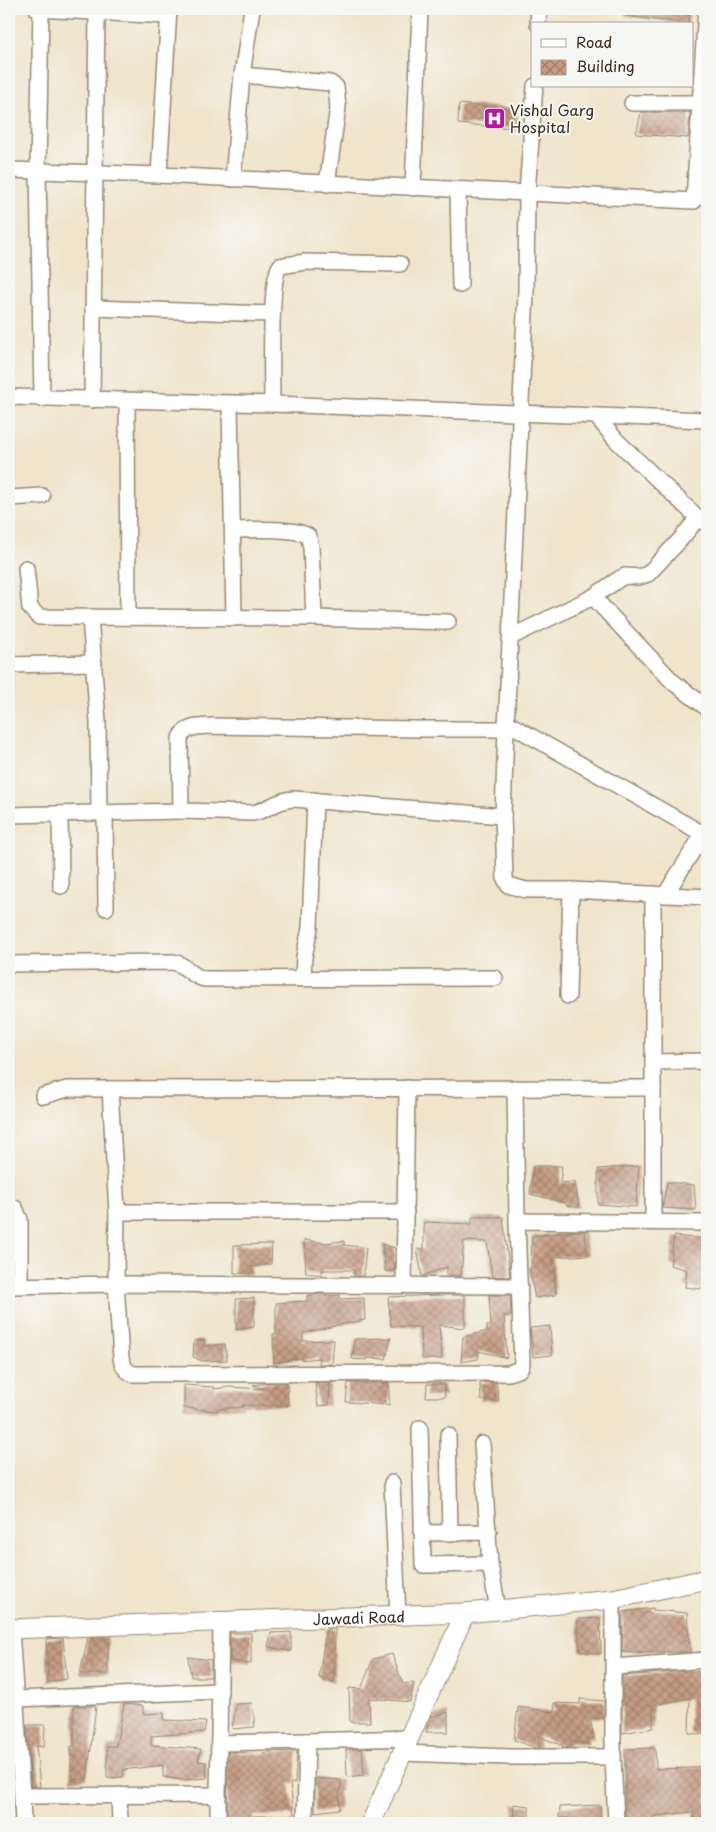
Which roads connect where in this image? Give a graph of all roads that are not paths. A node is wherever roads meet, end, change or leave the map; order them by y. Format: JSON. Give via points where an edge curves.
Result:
{"nodes":[{"id":1,"x":37,"y":9,"type":"edge"},
{"id":2,"x":41,"y":9,"type":"edge"},
{"id":3,"x":252,"y":9,"type":"edge"},
{"id":4,"x":420,"y":9,"type":"edge"},
{"id":5,"x":539,"y":9,"type":"edge"},
{"id":6,"x":706,"y":9,"type":"edge"},
{"id":7,"x":97,"y":12,"type":"junction"},
{"id":8,"x":168,"y":12,"type":"edge"},
{"id":9,"x":538,"y":22,"type":"edge"},
{"id":10,"x":698,"y":41,"type":"edge"},
{"id":11,"x":242,"y":76,"type":"junction"},
{"id":12,"x":534,"y":88,"type":"edge"},
{"id":13,"x":704,"y":102,"type":"edge"},
{"id":14,"x":632,"y":103,"type":"dead end"},
{"id":15,"x":9,"y":170,"type":"edge"},
{"id":16,"x":38,"y":171,"type":"junction"},
{"id":17,"x":94,"y":173,"type":"junction"},
{"id":18,"x":159,"y":175,"type":"junction"},
{"id":19,"x":233,"y":179,"type":"junction"},
{"id":20,"x":327,"y":184,"type":"junction"},
{"id":21,"x":413,"y":188,"type":"junction"},
{"id":22,"x":458,"y":190,"type":"junction"},
{"id":23,"x":527,"y":193,"type":"junction"},
{"id":24,"x":701,"y":201,"type":"edge"},
{"id":25,"x":400,"y":264,"type":"dead end"},
{"id":26,"x":460,"y":285,"type":"dead end"},
{"id":27,"x":93,"y":308,"type":"junction"},
{"id":28,"x":272,"y":314,"type":"junction"},
{"id":29,"x":9,"y":397,"type":"edge"},
{"id":30,"x":42,"y":399,"type":"junction"},
{"id":31,"x":92,"y":400,"type":"junction"},
{"id":32,"x":127,"y":401,"type":"junction"},
{"id":33,"x":230,"y":404,"type":"junction"},
{"id":34,"x":272,"y":404,"type":"junction"},
{"id":35,"x":520,"y":413,"type":"junction"},
{"id":36,"x":596,"y":416,"type":"junction"},
{"id":37,"x":707,"y":420,"type":"edge"},
{"id":38,"x":42,"y":496,"type":"dead end"},
{"id":39,"x":9,"y":498,"type":"edge"},
{"id":40,"x":703,"y":521,"type":"edge"},
{"id":41,"x":232,"y":530,"type":"junction"},
{"id":42,"x":26,"y":568,"type":"dead end"},
{"id":43,"x":593,"y":597,"type":"junction"},
{"id":44,"x":90,"y":617,"type":"junction"},
{"id":45,"x":128,"y":617,"type":"junction"},
{"id":46,"x":234,"y":618,"type":"junction"},
{"id":47,"x":314,"y":618,"type":"junction"},
{"id":48,"x":448,"y":622,"type":"dead end"},
{"id":49,"x":511,"y":638,"type":"junction"},
{"id":50,"x":94,"y":663,"type":"junction"},
{"id":51,"x":9,"y":665,"type":"edge"},
{"id":52,"x":707,"y":708,"type":"edge"},
{"id":53,"x":506,"y":726,"type":"junction"},
{"id":54,"x":316,"y":800,"type":"junction"},
{"id":55,"x":181,"y":811,"type":"junction"},
{"id":56,"x":102,"y":813,"type":"junction"},
{"id":57,"x":60,"y":814,"type":"junction"},
{"id":58,"x":9,"y":815,"type":"edge"},
{"id":59,"x":503,"y":816,"type":"junction"},
{"id":60,"x":705,"y":831,"type":"edge"},
{"id":61,"x":61,"y":886,"type":"dead end"},
{"id":62,"x":571,"y":890,"type":"junction"},
{"id":63,"x":659,"y":894,"type":"junction"},
{"id":64,"x":707,"y":897,"type":"edge"},
{"id":65,"x":106,"y":908,"type":"dead end"},
{"id":66,"x":9,"y":964,"type":"edge"},
{"id":67,"x":303,"y":978,"type":"junction"},
{"id":68,"x":495,"y":978,"type":"dead end"},
{"id":69,"x":568,"y":996,"type":"dead end"},
{"id":70,"x":653,"y":1062,"type":"junction"},
{"id":71,"x":707,"y":1062,"type":"edge"},
{"id":72,"x":407,"y":1088,"type":"junction"},
{"id":73,"x":515,"y":1088,"type":"junction"},
{"id":74,"x":653,"y":1088,"type":"junction"},
{"id":75,"x":110,"y":1089,"type":"junction"},
{"id":76,"x":43,"y":1096,"type":"dead end"},
{"id":77,"x":9,"y":1206,"type":"edge"},
{"id":78,"x":117,"y":1212,"type":"junction"},
{"id":79,"x":406,"y":1212,"type":"junction"},
{"id":80,"x":517,"y":1220,"type":"junction"},
{"id":81,"x":653,"y":1222,"type":"junction"},
{"id":82,"x":707,"y":1223,"type":"edge"},
{"id":83,"x":116,"y":1284,"type":"junction"},
{"id":84,"x":404,"y":1285,"type":"junction"},
{"id":85,"x":14,"y":1286,"type":"edge"},
{"id":86,"x":520,"y":1286,"type":"junction"},
{"id":87,"x":420,"y":1428,"type":"dead end"},
{"id":88,"x":448,"y":1435,"type":"dead end"},
{"id":89,"x":482,"y":1444,"type":"dead end"},
{"id":90,"x":392,"y":1484,"type":"dead end"},
{"id":91,"x":489,"y":1532,"type":"junction"},
{"id":92,"x":422,"y":1533,"type":"junction"},
{"id":93,"x":450,"y":1533,"type":"junction"},
{"id":94,"x":490,"y":1564,"type":"junction"},
{"id":95,"x":707,"y":1579,"type":"edge"},
{"id":96,"x":612,"y":1599,"type":"junction"},
{"id":97,"x":498,"y":1610,"type":"junction"},
{"id":98,"x":466,"y":1613,"type":"junction"},
{"id":99,"x":398,"y":1616,"type":"junction"},
{"id":100,"x":221,"y":1623,"type":"junction"},
{"id":101,"x":10,"y":1629,"type":"edge"},
{"id":102,"x":707,"y":1660,"type":"edge"},
{"id":103,"x":614,"y":1667,"type":"junction"},
{"id":104,"x":220,"y":1691,"type":"junction"},
{"id":105,"x":16,"y":1699,"type":"junction"},
{"id":106,"x":307,"y":1741,"type":"junction"},
{"id":107,"x":219,"y":1743,"type":"junction"},
{"id":108,"x":406,"y":1746,"type":"junction"},
{"id":109,"x":613,"y":1757,"type":"junction"},
{"id":110,"x":119,"y":1795,"type":"junction"},
{"id":111,"x":218,"y":1795,"type":"junction"},
{"id":112,"x":22,"y":1796,"type":"junction"},
{"id":113,"x":24,"y":1823,"type":"edge"},
{"id":114,"x":120,"y":1823,"type":"edge"},
{"id":115,"x":218,"y":1823,"type":"edge"},
{"id":116,"x":305,"y":1823,"type":"edge"},
{"id":117,"x":371,"y":1823,"type":"edge"},
{"id":118,"x":616,"y":1823,"type":"edge"}],
"edges":[{"from":1,"to":2,"type":"street"},
{"from":2,"to":7,"type":"street"},
{"from":2,"to":16,"type":"street"},
{"from":3,"to":11,"type":"street"},
{"from":4,"to":21,"type":"street"},
{"from":5,"to":9,"type":"street"},
{"from":6,"to":10,"type":"street"},
{"from":7,"to":8,"type":"street"},
{"from":7,"to":17,"type":"street"},
{"from":8,"to":18,"type":"street"},
{"from":10,"to":13,"type":"street"},
{"from":11,"to":19,"type":"street"},
{"from":11,"to":20,"type":"street","via":[[330,83],[336,87],[338,107]]},
{"from":12,"to":23,"type":"street"},
{"from":13,"to":14,"type":"street"},
{"from":13,"to":24,"type":"street"},
{"from":15,"to":16,"type":"street"},
{"from":16,"to":17,"type":"street"},
{"from":16,"to":30,"type":"street"},
{"from":17,"to":18,"type":"street"},
{"from":17,"to":27,"type":"street"},
{"from":18,"to":19,"type":"street"},
{"from":19,"to":20,"type":"street"},
{"from":20,"to":21,"type":"street"},
{"from":21,"to":22,"type":"street"},
{"from":22,"to":23,"type":"street"},
{"from":22,"to":26,"type":"street"},
{"from":23,"to":24,"type":"street"},
{"from":23,"to":35,"type":"street"},
{"from":25,"to":28,"type":"street","via":[[285,264],[275,274]]},
{"from":27,"to":28,"type":"street"},
{"from":27,"to":31,"type":"street"},
{"from":28,"to":34,"type":"street"},
{"from":29,"to":30,"type":"street"},
{"from":30,"to":31,"type":"street"},
{"from":31,"to":32,"type":"street"},
{"from":32,"to":33,"type":"street"},
{"from":32,"to":45,"type":"street"},
{"from":33,"to":34,"type":"street"},
{"from":33,"to":41,"type":"street"},
{"from":34,"to":35,"type":"street"},
{"from":35,"to":36,"type":"street"},
{"from":35,"to":49,"type":"street"},
{"from":36,"to":37,"type":"street"},
{"from":36,"to":40,"type":"street","via":[[616,440]]},
{"from":38,"to":39,"type":"street"},
{"from":40,"to":43,"type":"street","via":[[651,572],[639,577],[625,576]]},
{"from":41,"to":46,"type":"street"},
{"from":41,"to":47,"type":"street","via":[[292,531],[308,536]]},
{"from":42,"to":44,"type":"street","via":[[28,598],[33,613],[39,617]]},
{"from":43,"to":49,"type":"street"},
{"from":43,"to":52,"type":"street","via":[[673,682]]},
{"from":44,"to":45,"type":"street"},
{"from":44,"to":50,"type":"street"},
{"from":45,"to":46,"type":"street"},
{"from":46,"to":47,"type":"street"},
{"from":47,"to":48,"type":"street"},
{"from":49,"to":53,"type":"street"},
{"from":50,"to":51,"type":"street"},
{"from":50,"to":56,"type":"street"},
{"from":53,"to":55,"type":"street","via":[[417,729],[210,726],[187,729],[182,731],[180,738]]},
{"from":53,"to":59,"type":"street"},
{"from":53,"to":60,"type":"street"},
{"from":54,"to":55,"type":"street","via":[[289,799],[253,812]]},
{"from":54,"to":59,"type":"street"},
{"from":54,"to":67,"type":"street","via":[[310,928]]},
{"from":55,"to":56,"type":"street"},
{"from":56,"to":57,"type":"street"},
{"from":56,"to":65,"type":"street"},
{"from":57,"to":58,"type":"street"},
{"from":57,"to":61,"type":"street"},
{"from":59,"to":62,"type":"street","via":[[504,870],[508,885],[526,890]]},
{"from":60,"to":63,"type":"street","via":[[684,866]]},
{"from":62,"to":63,"type":"street"},
{"from":62,"to":69,"type":"street"},
{"from":63,"to":64,"type":"street"},
{"from":63,"to":70,"type":"street"},
{"from":66,"to":67,"type":"street","via":[[173,962],[183,965],[194,976],[205,979]]},
{"from":67,"to":68,"type":"street"},
{"from":70,"to":71,"type":"street"},
{"from":70,"to":74,"type":"street"},
{"from":72,"to":73,"type":"street"},
{"from":72,"to":75,"type":"street"},
{"from":72,"to":79,"type":"street"},
{"from":73,"to":74,"type":"street"},
{"from":73,"to":80,"type":"street"},
{"from":74,"to":81,"type":"street"},
{"from":75,"to":76,"type":"street","via":[[67,1089]]},
{"from":75,"to":78,"type":"street"},
{"from":77,"to":85,"type":"street","via":[[15,1208],[20,1220]]},
{"from":78,"to":79,"type":"street"},
{"from":78,"to":83,"type":"street"},
{"from":79,"to":84,"type":"street"},
{"from":80,"to":81,"type":"street"},
{"from":80,"to":86,"type":"street"},
{"from":81,"to":82,"type":"street"},
{"from":83,"to":84,"type":"street"},
{"from":83,"to":85,"type":"street"},
{"from":83,"to":86,"type":"street","via":[[122,1364],[129,1372],[141,1375],[509,1373],[520,1369],[522,1364]]},
{"from":84,"to":86,"type":"street"},
{"from":87,"to":92,"type":"street"},
{"from":88,"to":93,"type":"street"},
{"from":89,"to":91,"type":"street"},
{"from":90,"to":99,"type":"street"},
{"from":91,"to":93,"type":"street"},
{"from":91,"to":94,"type":"street"},
{"from":92,"to":93,"type":"street"},
{"from":92,"to":94,"type":"street","via":[[423,1565]]},
{"from":94,"to":97,"type":"street"},
{"from":95,"to":96,"type":"street","name":"Jawadi Road"},
{"from":96,"to":97,"type":"street","name":"Jawadi Road"},
{"from":96,"to":103,"type":"street"},
{"from":97,"to":98,"type":"street","name":"Jawadi Road"},
{"from":98,"to":99,"type":"street","name":"Jawadi Road"},
{"from":98,"to":108,"type":"street"},
{"from":99,"to":100,"type":"street","name":"Jawadi Road"},
{"from":100,"to":101,"type":"street","name":"Jawadi Road"},
{"from":100,"to":104,"type":"street"},
{"from":101,"to":105,"type":"street"},
{"from":102,"to":103,"type":"street"},
{"from":103,"to":109,"type":"street"},
{"from":104,"to":105,"type":"street"},
{"from":104,"to":107,"type":"street"},
{"from":105,"to":112,"type":"street"},
{"from":106,"to":107,"type":"street"},
{"from":106,"to":108,"type":"street"},
{"from":106,"to":116,"type":"street"},
{"from":107,"to":111,"type":"street"},
{"from":108,"to":109,"type":"street","via":[[508,1758]]},
{"from":108,"to":117,"type":"street"},
{"from":109,"to":118,"type":"street"},
{"from":110,"to":111,"type":"street"},
{"from":110,"to":112,"type":"street"},
{"from":110,"to":114,"type":"street"},
{"from":111,"to":115,"type":"street"},
{"from":112,"to":113,"type":"street"}]}
